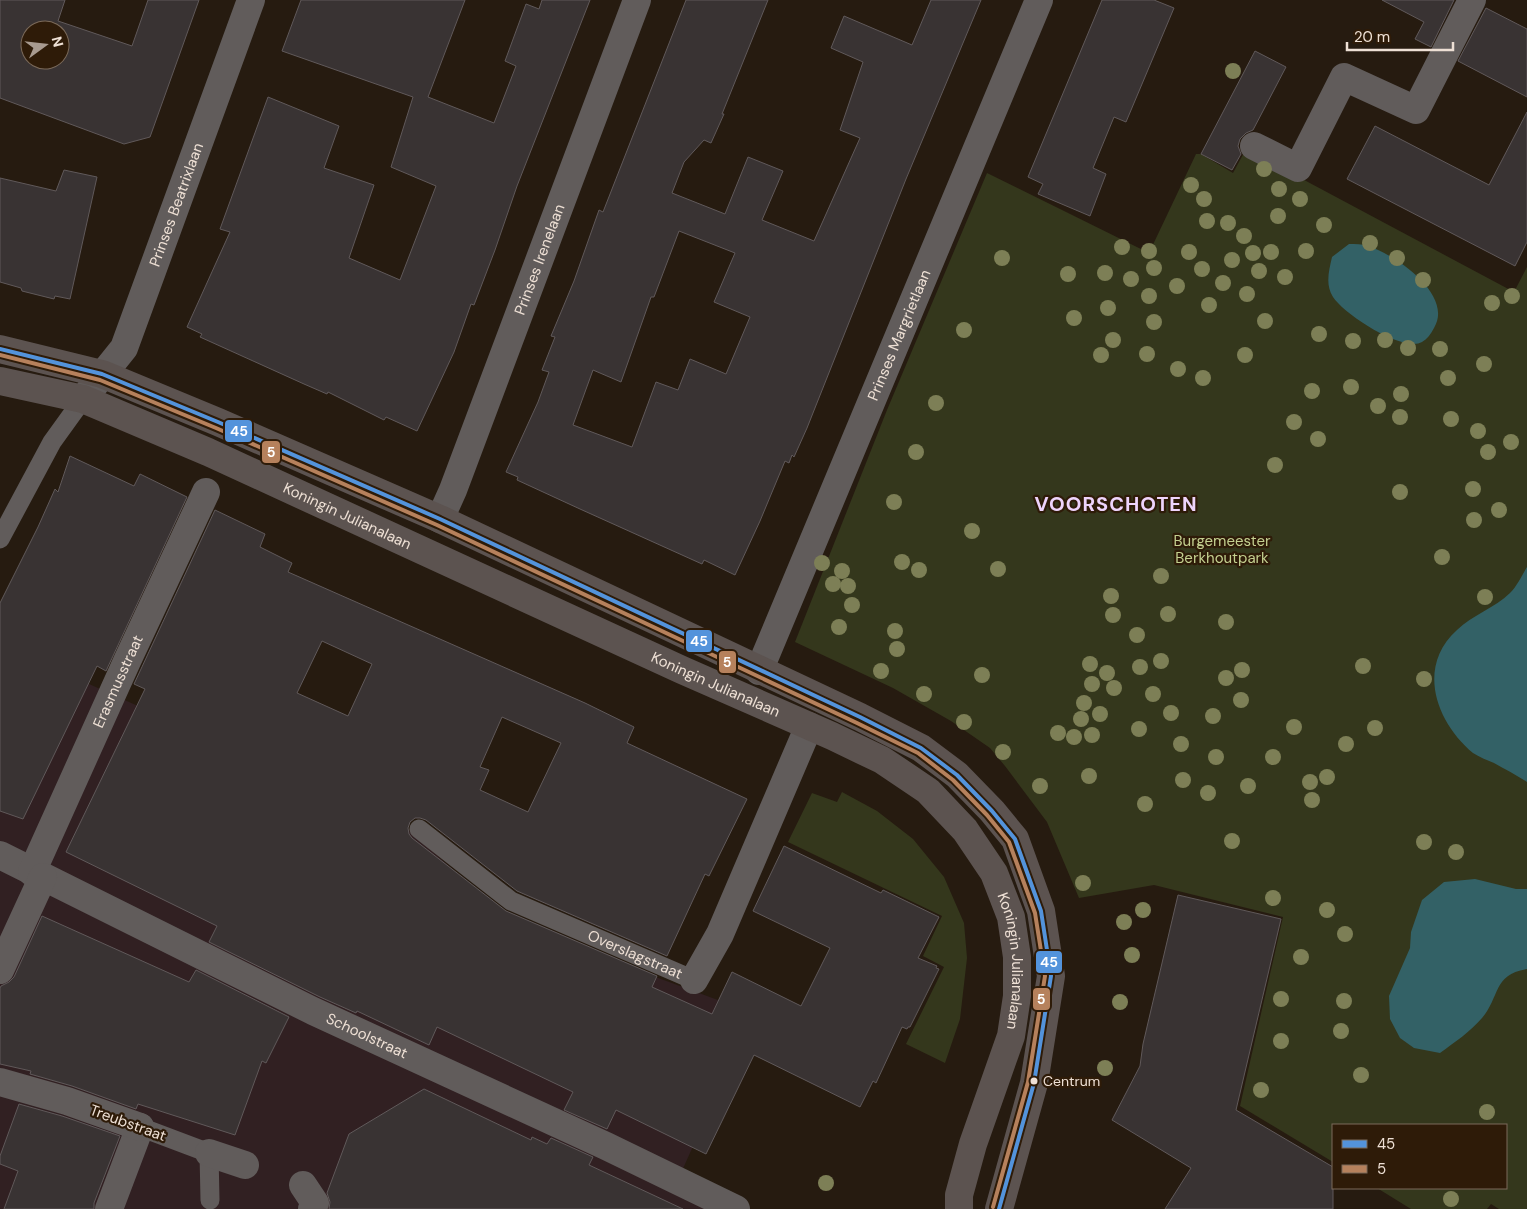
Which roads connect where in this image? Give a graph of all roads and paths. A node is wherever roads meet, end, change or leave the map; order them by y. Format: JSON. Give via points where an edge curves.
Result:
{"nodes":[{"id":1,"x":251,"y":0,"type":"edge"},
{"id":2,"x":637,"y":0,"type":"edge"},
{"id":3,"x":1039,"y":0,"type":"edge"},
{"id":4,"x":1472,"y":0,"type":"edge"},
{"id":5,"x":1254,"y":146,"type":"dead end"},
{"id":6,"x":0,"y":349,"type":"edge"},
{"id":7,"x":102,"y":374,"type":"junction"},
{"id":8,"x":0,"y":381,"type":"edge"},
{"id":9,"x":84,"y":399,"type":"junction"},
{"id":10,"x":206,"y":492,"type":"dead end"},
{"id":11,"x":440,"y":519,"type":"junction"},
{"id":12,"x":0,"y":540,"type":"edge"},
{"id":13,"x":759,"y":671,"type":"junction"},
{"id":14,"x":810,"y":726,"type":"junction"},
{"id":15,"x":419,"y":829,"type":"dead end"},
{"id":16,"x":0,"y":855,"type":"edge"},
{"id":17,"x":37,"y":874,"type":"junction"},
{"id":18,"x":0,"y":970,"type":"edge"},
{"id":19,"x":694,"y":980,"type":"joint"},
{"id":20,"x":0,"y":1082,"type":"edge"},
{"id":21,"x":140,"y":1127,"type":"junction"},
{"id":22,"x":209,"y":1153,"type":"junction"},
{"id":23,"x":245,"y":1165,"type":"dead end"},
{"id":24,"x":210,"y":1200,"type":"dead end"},
{"id":25,"x":109,"y":1209,"type":"edge"},
{"id":26,"x":736,"y":1209,"type":"edge"},
{"id":27,"x":959,"y":1209,"type":"edge"},
{"id":28,"x":999,"y":1209,"type":"edge"}],
"edges":[{"from":1,"to":7,"type":"street","name":"Prinses Beatrixlaan","via":[[124,348]]},
{"from":2,"to":11,"type":"street","name":"Prinses Irenelaan"},
{"from":3,"to":13,"type":"street","name":"Prinses Margrietlaan"},
{"from":4,"to":5,"type":"street","via":[[1416,110],[1344,77],[1298,168]]},
{"from":6,"to":7,"type":"main road","name":"Koningin Julianalaan"},
{"from":7,"to":9,"type":"street","name":"Prinses Beatrixlaan"},
{"from":7,"to":11,"type":"main road","name":"Koningin Julianalaan"},
{"from":8,"to":9,"type":"main road","name":"Koningin Julianalaan"},
{"from":9,"to":12,"type":"lane","via":[[52,442]]},
{"from":9,"to":14,"type":"main road","name":"Koningin Julianalaan","via":[[208,452]]},
{"from":10,"to":17,"type":"street","name":"Erasmusstraat","via":[[128,659]]},
{"from":11,"to":13,"type":"main road","name":"Koningin Julianalaan"},
{"from":13,"to":28,"type":"main road","name":"Koningin Julianalaan","via":[[922,748],[957,775],[1015,839],[1041,911],[1051,976],[1034,1083]]},
{"from":14,"to":19,"type":"street","name":"Overslagstraat","via":[[720,934]]},
{"from":14,"to":27,"type":"main road","name":"Koningin Julianalaan","via":[[882,760],[928,791],[965,830],[994,873],[1011,917],[1017,996],[1011,1036],[973,1144],[959,1195]]},
{"from":15,"to":19,"type":"lane","name":"Overslagstraat","via":[[511,901]]},
{"from":16,"to":17,"type":"street","name":"Schoolstraat"},
{"from":17,"to":18,"type":"street","name":"Erasmusstraat"},
{"from":17,"to":26,"type":"street","name":"Schoolstraat","via":[[313,1011]]},
{"from":20,"to":21,"type":"street","name":"Treubstraat"},
{"from":21,"to":22,"type":"lane","name":"Treubstraat"},
{"from":21,"to":25,"type":"street"},
{"from":22,"to":23,"type":"street"},
{"from":22,"to":24,"type":"lane"}]}
